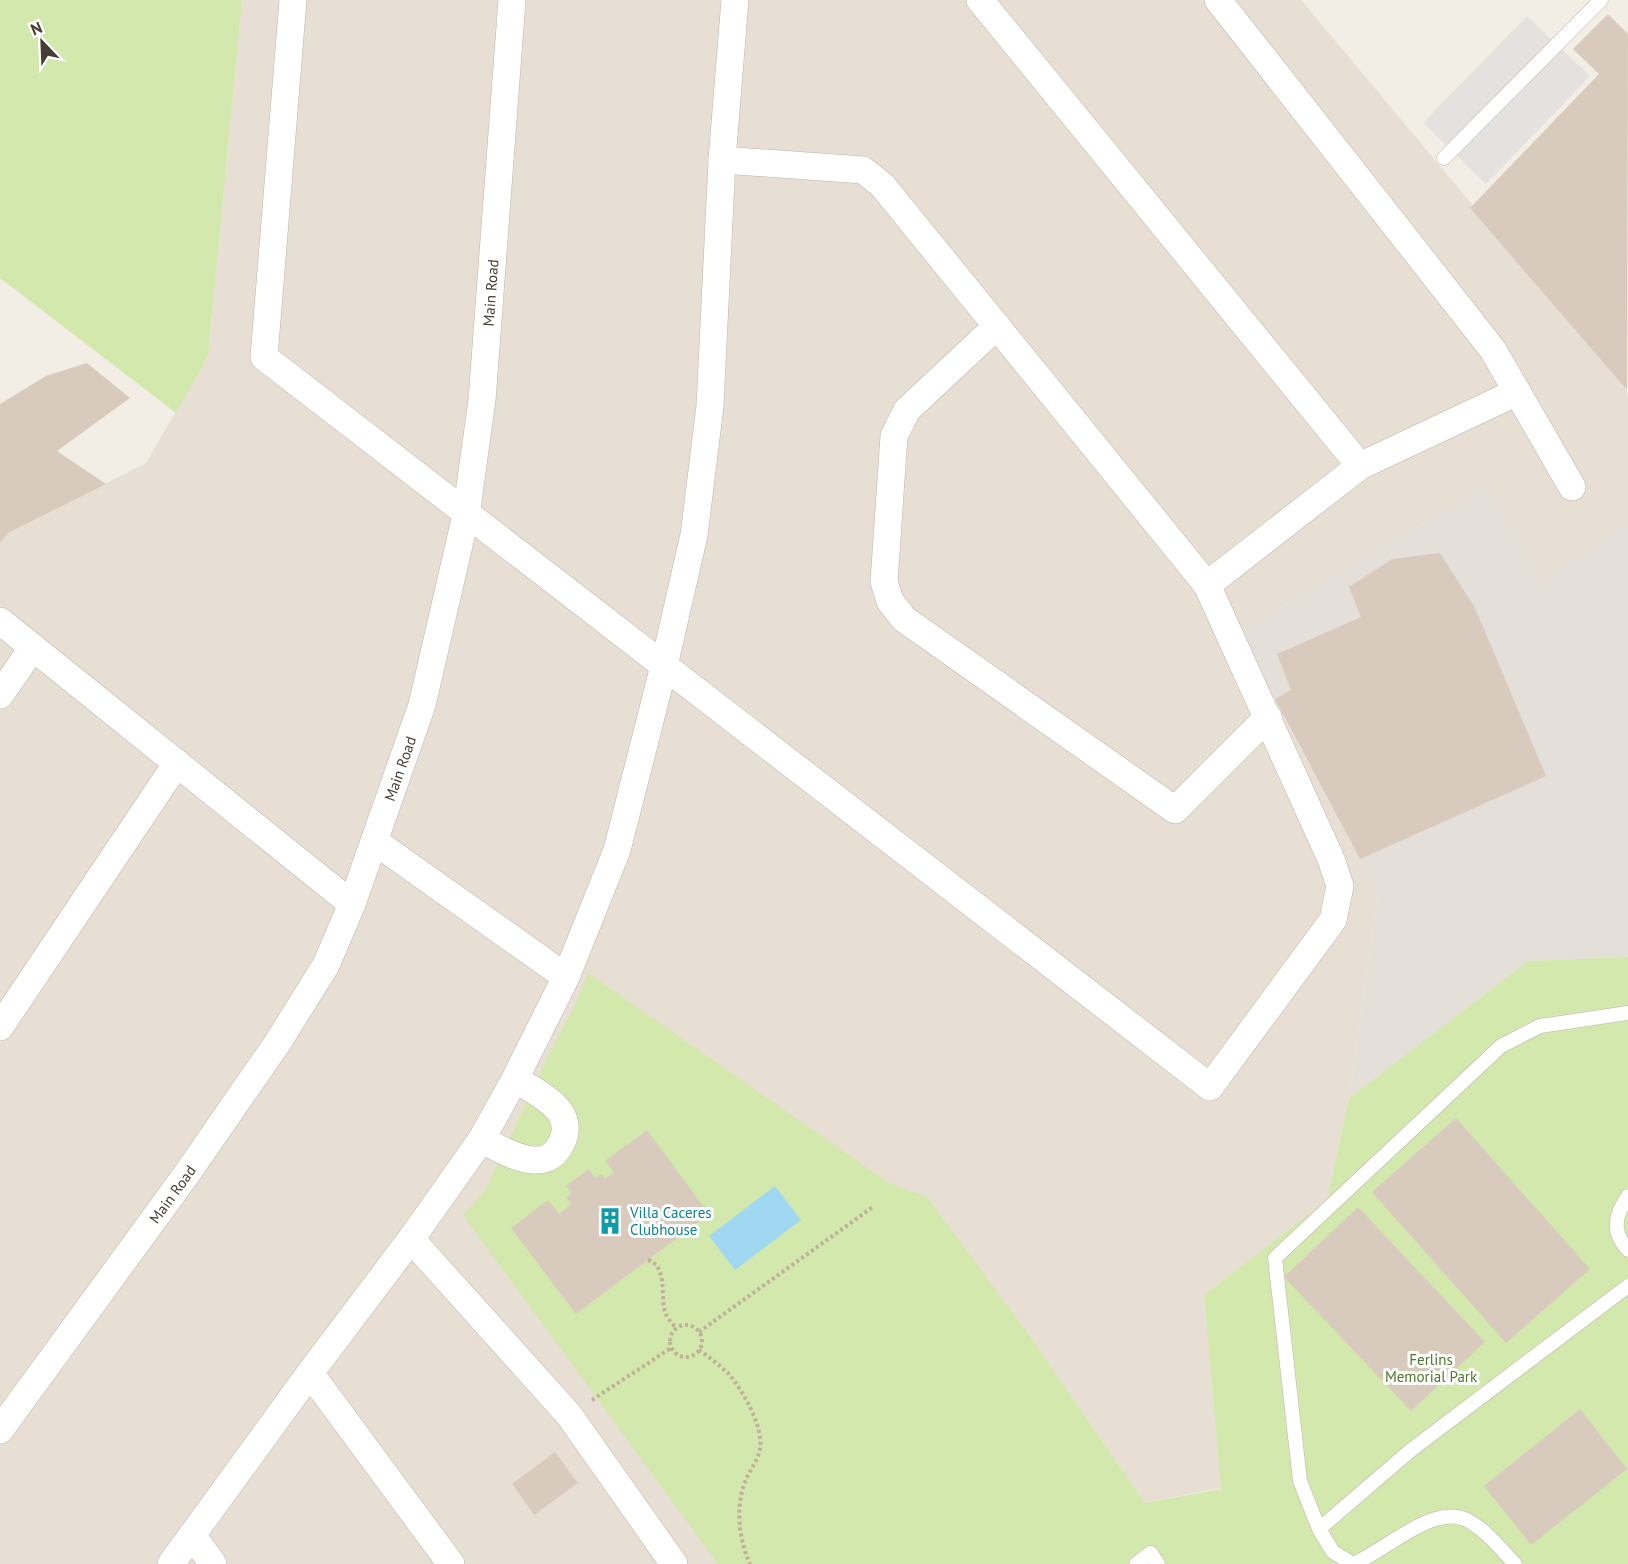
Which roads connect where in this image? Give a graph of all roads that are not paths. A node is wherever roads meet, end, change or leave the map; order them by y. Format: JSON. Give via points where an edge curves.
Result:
{"nodes":[{"id":1,"x":293,"y":0,"type":"edge"},
{"id":2,"x":512,"y":0,"type":"edge"},
{"id":3,"x":735,"y":0,"type":"edge"},
{"id":4,"x":980,"y":0,"type":"edge"},
{"id":5,"x":1218,"y":0,"type":"edge"},
{"id":6,"x":1601,"y":0,"type":"edge"},
{"id":7,"x":1444,"y":158,"type":"dead end"},
{"id":8,"x":722,"y":160,"type":"junction"},
{"id":9,"x":997,"y":326,"type":"junction"},
{"id":10,"x":1517,"y":392,"type":"junction"},
{"id":11,"x":1360,"y":466,"type":"junction"},
{"id":12,"x":1572,"y":487,"type":"dead end"},
{"id":13,"x":466,"y":515,"type":"junction"},
{"id":14,"x":1207,"y":585,"type":"junction"},
{"id":15,"x":0,"y":621,"type":"edge"},
{"id":16,"x":33,"y":647,"type":"junction"},
{"id":17,"x":664,"y":666,"type":"junction"},
{"id":18,"x":0,"y":695,"type":"edge"},
{"id":19,"x":1268,"y":717,"type":"junction"},
{"id":20,"x":177,"y":763,"type":"junction"},
{"id":21,"x":374,"y":841,"type":"junction"},
{"id":22,"x":352,"y":904,"type":"junction"},
{"id":23,"x":566,"y":977,"type":"junction"},
{"id":24,"x":1628,"y":1013,"type":"edge"},
{"id":25,"x":0,"y":1027,"type":"edge"},
{"id":26,"x":515,"y":1079,"type":"junction"},
{"id":27,"x":482,"y":1140,"type":"junction"},
{"id":28,"x":1628,"y":1196,"type":"edge"},
{"id":29,"x":411,"y":1239,"type":"junction"},
{"id":30,"x":1628,"y":1250,"type":"edge"},
{"id":31,"x":1628,"y":1286,"type":"edge"},
{"id":32,"x":310,"y":1372,"type":"junction"},
{"id":33,"x":0,"y":1430,"type":"edge"},
{"id":34,"x":1319,"y":1529,"type":"junction"},
{"id":35,"x":192,"y":1535,"type":"junction"},
{"id":36,"x":171,"y":1564,"type":"edge"},
{"id":37,"x":213,"y":1564,"type":"edge"},
{"id":38,"x":451,"y":1564,"type":"edge"},
{"id":39,"x":674,"y":1564,"type":"edge"},
{"id":40,"x":1136,"y":1564,"type":"edge"},
{"id":41,"x":1158,"y":1564,"type":"edge"},
{"id":42,"x":1515,"y":1564,"type":"edge"}],
"edges":[{"from":1,"to":13,"type":"street","via":[[264,357]]},
{"from":2,"to":13,"type":"street","name":"Main Road","via":[[482,400]]},
{"from":3,"to":8,"type":"street"},
{"from":4,"to":11,"type":"street"},
{"from":5,"to":10,"type":"street","via":[[1493,350]]},
{"from":6,"to":7,"type":"lane"},
{"from":8,"to":9,"type":"street","via":[[863,170],[882,185]]},
{"from":8,"to":17,"type":"street","via":[[710,406],[694,535]]},
{"from":9,"to":14,"type":"street"},
{"from":9,"to":19,"type":"street","via":[[907,410],[894,436],[884,582],[890,601],[904,619],[1175,810]]},
{"from":10,"to":11,"type":"street"},
{"from":10,"to":12,"type":"street"},
{"from":11,"to":14,"type":"street"},
{"from":13,"to":17,"type":"street"},
{"from":13,"to":21,"type":"street","name":"Main Road","via":[[422,705]]},
{"from":14,"to":19,"type":"street"},
{"from":15,"to":16,"type":"street"},
{"from":16,"to":18,"type":"street"},
{"from":16,"to":20,"type":"street"},
{"from":17,"to":19,"type":"street","via":[[1210,1087],[1333,920],[1340,886]]},
{"from":17,"to":23,"type":"street","via":[[617,850]]},
{"from":20,"to":22,"type":"street"},
{"from":20,"to":25,"type":"street"},
{"from":21,"to":22,"type":"street","name":"Main Road"},
{"from":21,"to":23,"type":"street"},
{"from":22,"to":33,"type":"street","name":"Main Road","via":[[326,965],[278,1042]]},
{"from":23,"to":26,"type":"street"},
{"from":24,"to":34,"type":"lane","via":[[1540,1026],[1501,1046],[1275,1258],[1300,1481]]},
{"from":26,"to":27,"type":"street"},
{"from":26,"to":27,"type":"street","via":[[558,1110],[563,1119],[564,1139],[552,1155],[534,1161]]},
{"from":27,"to":29,"type":"street"},
{"from":28,"to":30,"type":"lane","via":[[1618,1211],[1617,1230]]},
{"from":29,"to":32,"type":"street"},
{"from":29,"to":39,"type":"street","via":[[569,1415]]},
{"from":31,"to":34,"type":"lane","via":[[1411,1450]]},
{"from":32,"to":35,"type":"street"},
{"from":32,"to":38,"type":"street"},
{"from":34,"to":42,"type":"lane","via":[[1333,1552],[1353,1564],[1417,1527],[1452,1515],[1469,1521],[1488,1535]]},
{"from":35,"to":36,"type":"street"},
{"from":35,"to":37,"type":"street"},
{"from":40,"to":41,"type":"lane","via":[[1151,1553]]}]}
